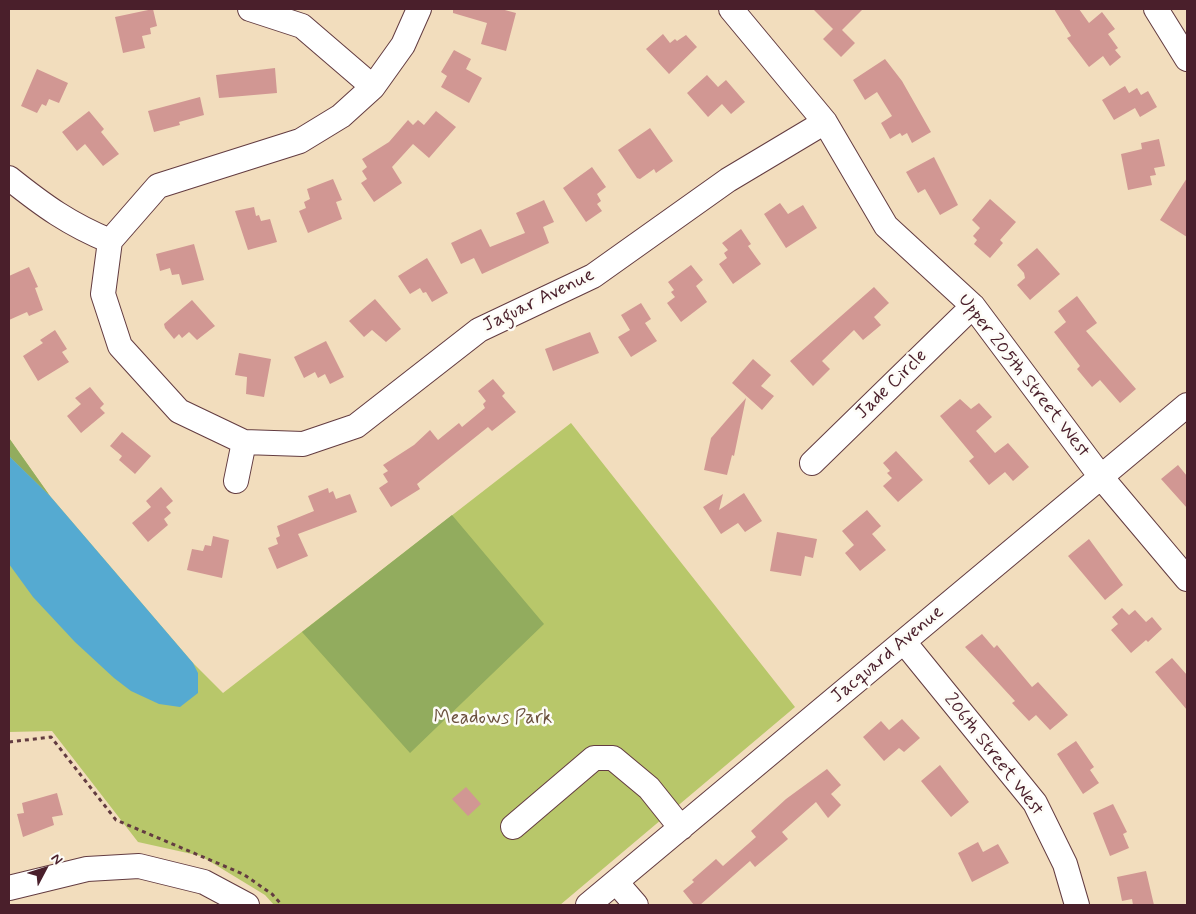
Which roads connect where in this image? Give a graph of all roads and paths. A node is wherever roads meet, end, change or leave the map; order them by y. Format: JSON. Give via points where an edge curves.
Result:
{"nodes":[{"id":1,"x":250,"y":9,"type":"edge"},
{"id":2,"x":419,"y":9,"type":"edge"},
{"id":3,"x":731,"y":9,"type":"edge"},
{"id":4,"x":1156,"y":9,"type":"edge"},
{"id":5,"x":1187,"y":59,"type":"edge"},
{"id":6,"x":373,"y":87,"type":"junction"},
{"id":7,"x":825,"y":122,"type":"junction"},
{"id":8,"x":9,"y":178,"type":"edge"},
{"id":9,"x":110,"y":241,"type":"junction"},
{"id":10,"x":973,"y":306,"type":"junction"},
{"id":11,"x":1187,"y":405,"type":"edge"},
{"id":12,"x":244,"y":442,"type":"junction"},
{"id":13,"x":812,"y":464,"type":"dead end"},
{"id":14,"x":1102,"y":477,"type":"junction"},
{"id":15,"x":236,"y":481,"type":"dead end"},
{"id":16,"x":1187,"y":579,"type":"edge"},
{"id":17,"x":904,"y":642,"type":"junction"},
{"id":18,"x":9,"y":742,"type":"edge"},
{"id":19,"x":513,"y":827,"type":"dead end"},
{"id":20,"x":681,"y":828,"type":"junction"},
{"id":21,"x":616,"y":882,"type":"junction"},
{"id":22,"x":9,"y":888,"type":"edge"},
{"id":23,"x":247,"y":905,"type":"edge"},
{"id":24,"x":282,"y":905,"type":"edge"},
{"id":25,"x":588,"y":905,"type":"edge"},
{"id":26,"x":636,"y":905,"type":"edge"},
{"id":27,"x":1076,"y":905,"type":"edge"}],
"edges":[{"from":1,"to":6,"type":"street","via":[[302,26]]},
{"from":2,"to":6,"type":"street","via":[[403,45]]},
{"from":3,"to":7,"type":"street","name":"Upper 205th Street West"},
{"from":4,"to":5,"type":"street"},
{"from":6,"to":9,"type":"street","via":[[341,116],[300,141],[158,186]]},
{"from":7,"to":10,"type":"street","name":"Upper 205th Street West","via":[[886,226]]},
{"from":7,"to":12,"type":"street","name":"Jaguar Avenue","via":[[728,180],[593,276],[479,330],[356,426],[303,444]]},
{"from":8,"to":9,"type":"street","via":[[52,212]]},
{"from":9,"to":12,"type":"street","name":"Jaguar Avenue","via":[[103,294],[120,346],[179,411]]},
{"from":10,"to":13,"type":"street","name":"Jade Circle"},
{"from":10,"to":14,"type":"street","name":"Upper 205th Street West"},
{"from":11,"to":14,"type":"street","name":"Jacquard Avenue"},
{"from":12,"to":15,"type":"street"},
{"from":14,"to":16,"type":"street","name":"Upper 205th Street West"},
{"from":14,"to":17,"type":"street","name":"Jacquard Avenue"},
{"from":17,"to":20,"type":"street","name":"Jacquard Avenue"},
{"from":17,"to":27,"type":"street","name":"206th Street West","via":[[1035,803],[1065,864]]},
{"from":18,"to":24,"type":"path","via":[[51,737],[116,820],[242,874],[272,894]]},
{"from":19,"to":20,"type":"street","via":[[594,758],[613,758],[649,788]]},
{"from":20,"to":21,"type":"street","name":"Jacquard Avenue"},
{"from":21,"to":25,"type":"street","name":"Jacquard Avenue"},
{"from":21,"to":26,"type":"street"},
{"from":22,"to":23,"type":"street","via":[[87,869],[139,866],[204,882]]}]}
